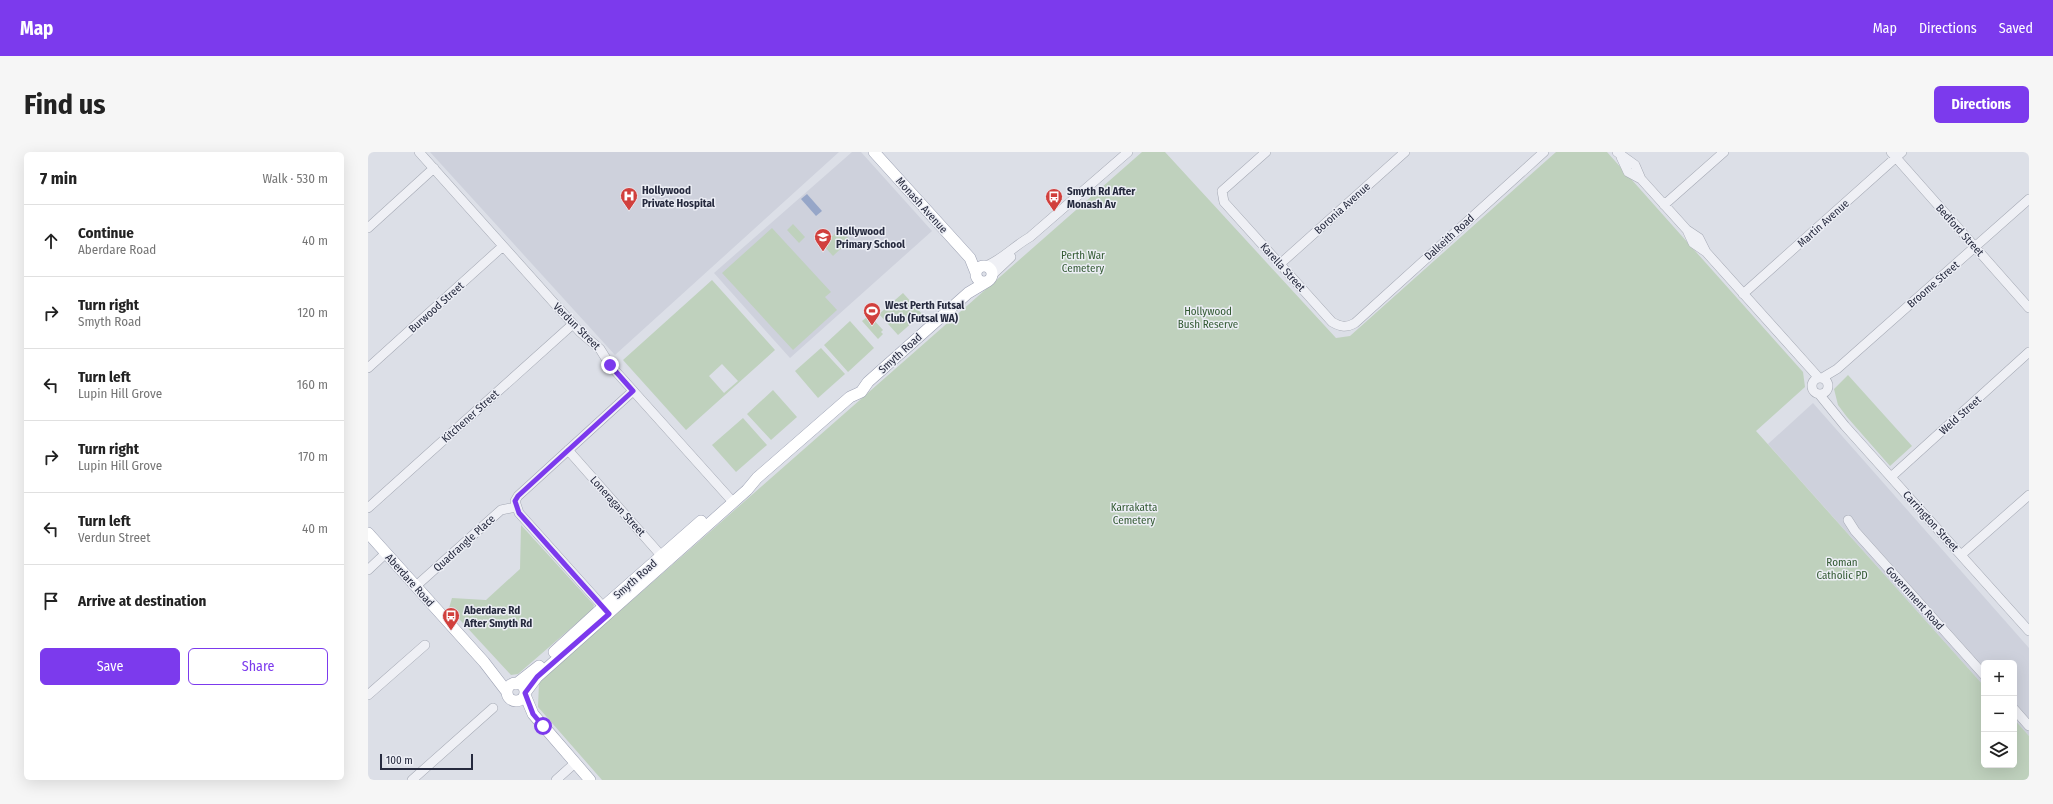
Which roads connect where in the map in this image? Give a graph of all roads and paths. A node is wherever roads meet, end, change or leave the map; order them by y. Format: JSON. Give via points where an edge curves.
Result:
{"nodes":[{"id":1,"x":419,"y":152,"type":"edge"},
{"id":2,"x":874,"y":152,"type":"edge"},
{"id":3,"x":1128,"y":152,"type":"edge"},
{"id":4,"x":1266,"y":152,"type":"edge"},
{"id":5,"x":1405,"y":152,"type":"edge"},
{"id":6,"x":1544,"y":152,"type":"edge"},
{"id":7,"x":1724,"y":152,"type":"edge"},
{"id":8,"x":1619,"y":154,"type":"edge"},
{"id":9,"x":1896,"y":154,"type":"edge"},
{"id":10,"x":434,"y":168,"type":"junction"},
{"id":11,"x":2029,"y":199,"type":"edge"},
{"id":12,"x":1664,"y":205,"type":"junction"},
{"id":13,"x":368,"y":228,"type":"edge"},
{"id":14,"x":1030,"y":237,"type":"junction"},
{"id":15,"x":503,"y":246,"type":"junction"},
{"id":16,"x":1975,"y":247,"type":"junction"},
{"id":17,"x":1280,"y":264,"type":"junction"},
{"id":18,"x":981,"y":270,"type":"junction"},
{"id":19,"x":990,"y":278,"type":"junction"},
{"id":20,"x":968,"y":293,"type":"junction"},
{"id":21,"x":1743,"y":294,"type":"junction"},
{"id":22,"x":2029,"y":308,"type":"edge"},
{"id":23,"x":1355,"y":323,"type":"joint"},
{"id":24,"x":573,"y":324,"type":"junction"},
{"id":25,"x":2029,"y":352,"type":"edge"},
{"id":26,"x":368,"y":368,"type":"edge"},
{"id":27,"x":1821,"y":384,"type":"junction"},
{"id":28,"x":633,"y":391,"type":"junction"},
{"id":29,"x":568,"y":450,"type":"junction"},
{"id":30,"x":1891,"y":477,"type":"junction"},
{"id":31,"x":2029,"y":495,"type":"edge"},
{"id":32,"x":731,"y":500,"type":"junction"},
{"id":33,"x":516,"y":507,"type":"junction"},
{"id":34,"x":368,"y":508,"type":"edge"},
{"id":35,"x":1848,"y":520,"type":"dead end"},
{"id":36,"x":368,"y":533,"type":"edge"},
{"id":37,"x":386,"y":553,"type":"junction"},
{"id":38,"x":1961,"y":555,"type":"junction"},
{"id":39,"x":664,"y":559,"type":"junction"},
{"id":40,"x":368,"y":570,"type":"edge"},
{"id":41,"x":416,"y":586,"type":"junction"},
{"id":42,"x":606,"y":610,"type":"junction"},
{"id":43,"x":2029,"y":631,"type":"edge"},
{"id":44,"x":425,"y":645,"type":"dead end"},
{"id":45,"x":1981,"y":672,"type":"edge"},
{"id":46,"x":512,"y":686,"type":"junction"},
{"id":47,"x":368,"y":696,"type":"edge"},
{"id":48,"x":522,"y":696,"type":"junction"},
{"id":49,"x":493,"y":708,"type":"dead end"},
{"id":50,"x":2017,"y":712,"type":"edge"},
{"id":51,"x":2029,"y":726,"type":"edge"},
{"id":52,"x":575,"y":763,"type":"junction"},
{"id":53,"x":417,"y":778,"type":"edge"},
{"id":54,"x":556,"y":780,"type":"edge"},
{"id":55,"x":590,"y":780,"type":"edge"}],
"edges":[{"from":1,"to":10,"type":"street","name":"Verdun Street"},
{"from":2,"to":18,"type":"main road","name":"Monash Avenue"},
{"from":3,"to":14,"type":"street","name":"Smyth Road"},
{"from":4,"to":17,"type":"street","name":"Karella Street","via":[[1222,191],[1224,202]]},
{"from":5,"to":17,"type":"street","name":"Boronia Avenue"},
{"from":6,"to":23,"type":"street","name":"Dalkeith Road"},
{"from":7,"to":12,"type":"street"},
{"from":8,"to":12,"type":"street","name":"Carrington Street","via":[[1628,172],[1641,179]]},
{"from":9,"to":16,"type":"street","name":"Bedford Street"},
{"from":9,"to":21,"type":"street","name":"Martin Avenue"},
{"from":10,"to":13,"type":"street"},
{"from":10,"to":15,"type":"street","name":"Verdun Street"},
{"from":11,"to":16,"type":"street","name":"Broome Street"},
{"from":12,"to":21,"type":"street","name":"Carrington Street","via":[[1687,230],[1693,243],[1706,252]]},
{"from":14,"to":18,"type":"street","name":"Smyth Road"},
{"from":14,"to":19,"type":"street","name":"Smyth Road"},
{"from":15,"to":24,"type":"street","name":"Verdun Street"},
{"from":15,"to":26,"type":"street","name":"Burwood Street"},
{"from":16,"to":22,"type":"street","name":"Bedford Street"},
{"from":16,"to":27,"type":"street","name":"Broome Street"},
{"from":17,"to":23,"type":"street","name":"Karella Street","via":[[1332,322],[1340,327],[1348,327]]},
{"from":18,"to":19,"type":"main road","name":"Monash Avenue","via":[[981,281]]},
{"from":18,"to":20,"type":"main road","name":"Smyth Road"},
{"from":19,"to":20,"type":"main road","name":"Smyth Road"},
{"from":20,"to":32,"type":"main road","name":"Smyth Road","via":[[868,382],[861,392],[850,397]]},
{"from":21,"to":27,"type":"street","name":"Carrington Street"},
{"from":24,"to":28,"type":"street","name":"Verdun Street","via":[[600,349],[610,365]]},
{"from":24,"to":34,"type":"street","name":"Kitchener Street"},
{"from":25,"to":30,"type":"street","name":"Weld Street"},
{"from":27,"to":30,"type":"street","name":"Carrington Street","via":[[1845,426]]},
{"from":28,"to":29,"type":"street"},
{"from":28,"to":32,"type":"street","name":"Verdun Street"},
{"from":29,"to":33,"type":"street","via":[[518,496],[515,501]]},
{"from":29,"to":39,"type":"street","name":"Loneragan Street"},
{"from":30,"to":38,"type":"street","name":"Carrington Street"},
{"from":31,"to":38,"type":"street"},
{"from":32,"to":39,"type":"main road","name":"Smyth Road"},
{"from":33,"to":41,"type":"street","name":"Quadrangle Place","via":[[501,510]]},
{"from":33,"to":42,"type":"street"},
{"from":35,"to":45,"type":"street","name":"Government Road"},
{"from":36,"to":37,"type":"main road","name":"Aberdare Road"},
{"from":37,"to":40,"type":"street"},
{"from":37,"to":41,"type":"main road","name":"Aberdare Road"},
{"from":38,"to":43,"type":"street","name":"Carrington Street"},
{"from":39,"to":42,"type":"main road","name":"Smyth Road"},
{"from":41,"to":46,"type":"main road","name":"Aberdare Road","via":[[484,662]]},
{"from":42,"to":46,"type":"main road","name":"Smyth Road","via":[[533,672]]},
{"from":42,"to":48,"type":"main road","name":"Smyth Road","via":[[537,677]]},
{"from":44,"to":47,"type":"street"},
{"from":46,"to":48,"type":"main road","via":[[523,687]]},
{"from":46,"to":48,"type":"main road","via":[[510,699]]},
{"from":48,"to":52,"type":"main road","via":[[533,714]]},
{"from":49,"to":53,"type":"street"},
{"from":50,"to":51,"type":"street"},
{"from":52,"to":54,"type":"street"},
{"from":52,"to":55,"type":"main road"}]}
